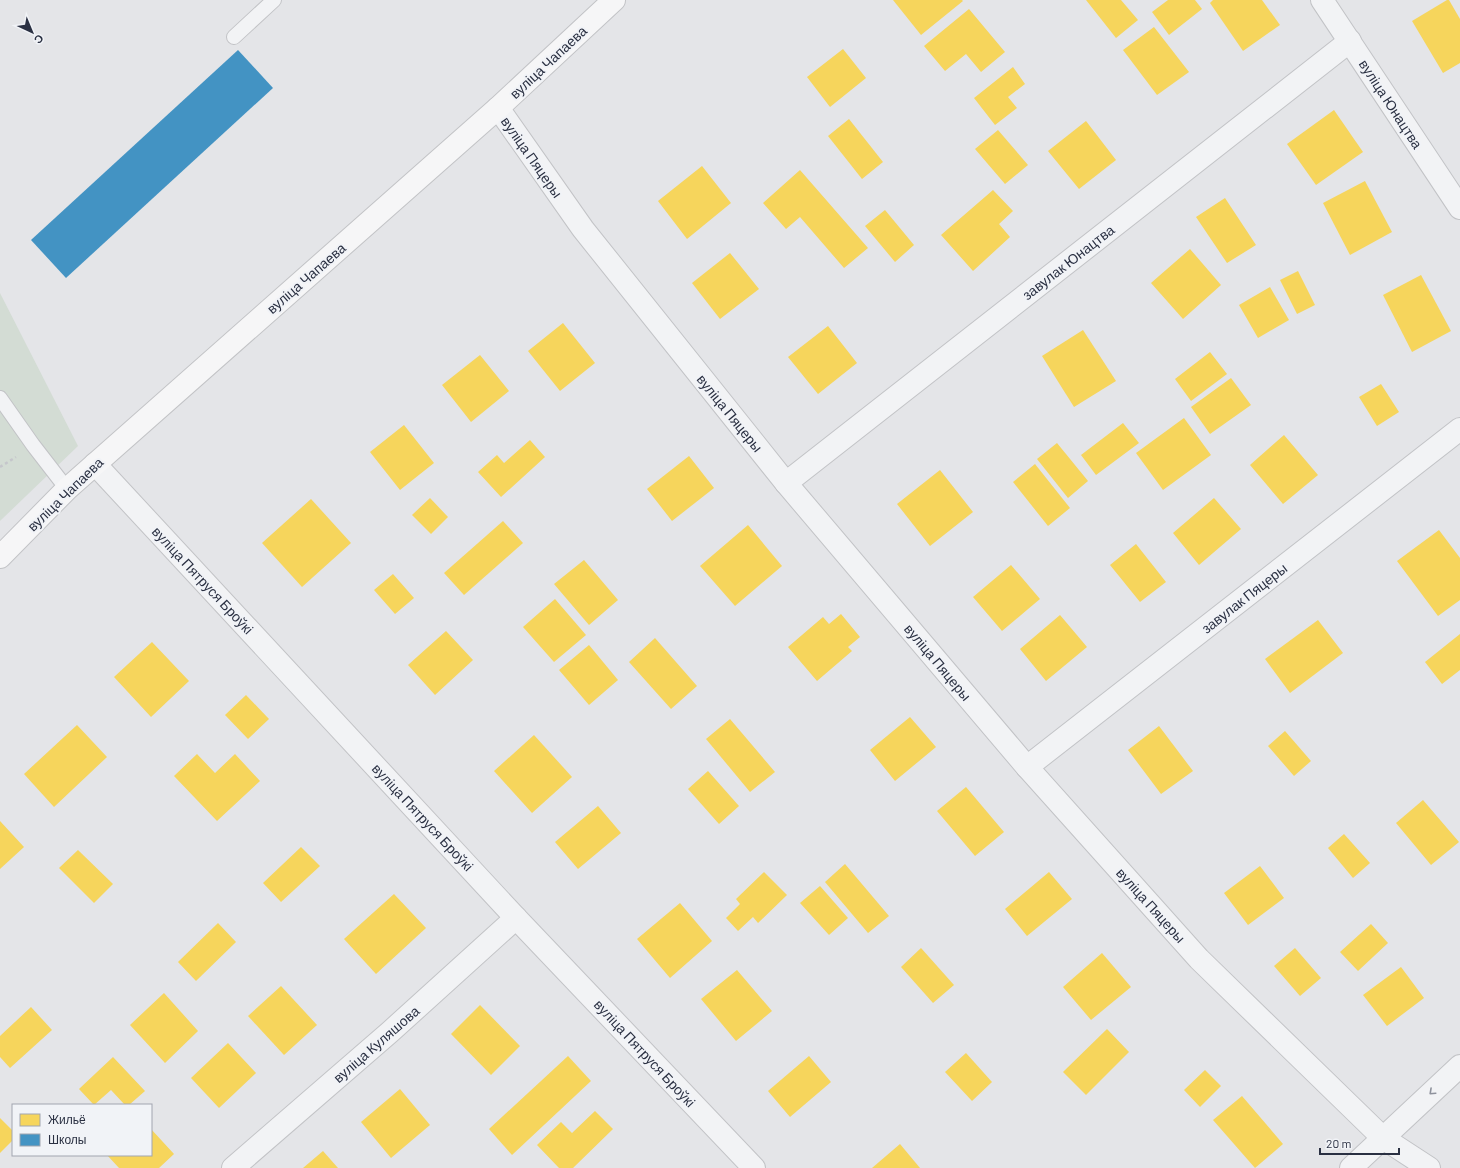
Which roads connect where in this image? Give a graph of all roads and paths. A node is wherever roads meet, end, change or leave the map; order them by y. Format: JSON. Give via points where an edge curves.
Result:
{"nodes":[{"id":1,"x":274,"y":0,"type":"edge"},
{"id":2,"x":614,"y":0,"type":"edge"},
{"id":3,"x":1322,"y":0,"type":"edge"},
{"id":4,"x":234,"y":37,"type":"dead end"},
{"id":5,"x":1350,"y":41,"type":"junction"},
{"id":6,"x":498,"y":108,"type":"junction"},
{"id":7,"x":1460,"y":208,"type":"edge"},
{"id":8,"x":0,"y":398,"type":"edge"},
{"id":9,"x":1460,"y":429,"type":"edge"},
{"id":10,"x":95,"y":464,"type":"junction"},
{"id":11,"x":786,"y":483,"type":"junction"},
{"id":12,"x":67,"y":489,"type":"junction"},
{"id":13,"x":0,"y":557,"type":"edge"},
{"id":14,"x":1028,"y":767,"type":"junction"},
{"id":15,"x":516,"y":918,"type":"junction"},
{"id":16,"x":1460,"y":1066,"type":"edge"},
{"id":17,"x":1383,"y":1138,"type":"junction"},
{"id":18,"x":233,"y":1168,"type":"edge"},
{"id":19,"x":754,"y":1168,"type":"edge"},
{"id":20,"x":1351,"y":1168,"type":"edge"},
{"id":21,"x":1429,"y":1168,"type":"edge"}],
"edges":[{"from":1,"to":4,"type":"lane"},
{"from":2,"to":6,"type":"main road","name":"вуліца Чапаева"},
{"from":3,"to":5,"type":"street","name":"вуліца Юнацтва"},
{"from":5,"to":7,"type":"street","name":"вуліца Юнацтва"},
{"from":5,"to":11,"type":"street","name":"завулак Юнацтва"},
{"from":6,"to":10,"type":"main road","name":"вуліца Чапаева"},
{"from":6,"to":11,"type":"street","name":"вуліца Пяцеры","via":[[583,229]]},
{"from":8,"to":12,"type":"lane"},
{"from":9,"to":14,"type":"street","name":"завулак Пяцеры"},
{"from":10,"to":12,"type":"main road","name":"вуліца Чапаева"},
{"from":10,"to":15,"type":"street","name":"вуліца Пятруся Броўкі"},
{"from":11,"to":14,"type":"street","name":"вуліца Пяцеры"},
{"from":12,"to":13,"type":"main road","name":"вуліца Чапаева"},
{"from":14,"to":17,"type":"street","name":"вуліца Пяцеры","via":[[1199,959]]},
{"from":15,"to":18,"type":"street","name":"вуліца Куляшова","via":[[390,1032]]},
{"from":15,"to":19,"type":"street","name":"вуліца Пятруся Броўкі"},
{"from":16,"to":17,"type":"street","one_way":true},
{"from":17,"to":20,"type":"street"},
{"from":17,"to":21,"type":"street","name":"вуліца Пяцеры"}]}
